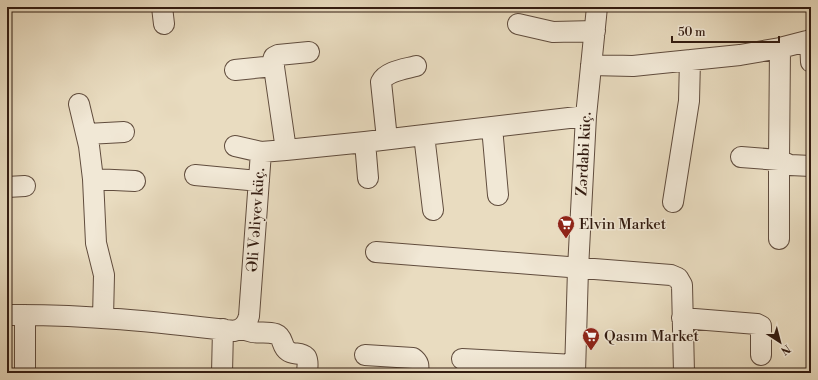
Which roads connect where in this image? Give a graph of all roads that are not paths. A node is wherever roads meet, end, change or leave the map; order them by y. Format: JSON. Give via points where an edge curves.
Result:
{"nodes":[{"id":1,"x":597,"y":7,"type":"edge"},
{"id":2,"x":518,"y":24,"type":"dead end"},
{"id":3,"x":595,"y":31,"type":"junction"},
{"id":4,"x":810,"y":40,"type":"edge"},
{"id":5,"x":780,"y":48,"type":"junction"},
{"id":6,"x":309,"y":52,"type":"dead end"},
{"id":7,"x":690,"y":60,"type":"junction"},
{"id":8,"x":811,"y":62,"type":"edge"},
{"id":9,"x":591,"y":65,"type":"junction"},
{"id":10,"x":274,"y":66,"type":"junction"},
{"id":11,"x":416,"y":66,"type":"dead end"},
{"id":12,"x":235,"y":70,"type":"dead end"},
{"id":13,"x":79,"y":104,"type":"dead end"},
{"id":14,"x":586,"y":116,"type":"junction"},
{"id":15,"x":492,"y":127,"type":"junction"},
{"id":16,"x":124,"y":132,"type":"dead end"},
{"id":17,"x":88,"y":134,"type":"junction"},
{"id":18,"x":424,"y":135,"type":"junction"},
{"id":19,"x":387,"y":139,"type":"junction"},
{"id":20,"x":365,"y":142,"type":"junction"},
{"id":21,"x":235,"y":146,"type":"dead end"},
{"id":22,"x":286,"y":150,"type":"junction"},
{"id":23,"x":261,"y":152,"type":"junction"},
{"id":24,"x":741,"y":157,"type":"dead end"},
{"id":25,"x":778,"y":160,"type":"junction"},
{"id":26,"x":811,"y":166,"type":"edge"},
{"id":27,"x":195,"y":175,"type":"dead end"},
{"id":28,"x":368,"y":178,"type":"dead end"},
{"id":29,"x":93,"y":179,"type":"junction"},
{"id":30,"x":135,"y":181,"type":"dead end"},
{"id":31,"x":259,"y":181,"type":"junction"},
{"id":32,"x":498,"y":195,"type":"dead end"},
{"id":33,"x":673,"y":202,"type":"dead end"},
{"id":34,"x":433,"y":210,"type":"dead end"},
{"id":35,"x":779,"y":239,"type":"dead end"},
{"id":36,"x":376,"y":252,"type":"dead end"},
{"id":37,"x":578,"y":268,"type":"junction"},
{"id":38,"x":16,"y":315,"type":"edge"},
{"id":39,"x":104,"y":318,"type":"junction"},
{"id":40,"x":682,"y":318,"type":"junction"},
{"id":41,"x":232,"y":329,"type":"junction"},
{"id":42,"x":365,"y":355,"type":"dead end"},
{"id":43,"x":761,"y":355,"type":"dead end"},
{"id":44,"x":462,"y":359,"type":"dead end"},
{"id":45,"x":575,"y":369,"type":"edge"},
{"id":46,"x":25,"y":373,"type":"edge"},
{"id":47,"x":222,"y":373,"type":"edge"},
{"id":48,"x":307,"y":373,"type":"edge"},
{"id":49,"x":418,"y":373,"type":"edge"},
{"id":50,"x":684,"y":373,"type":"edge"}],
"edges":[{"from":1,"to":3,"type":"street","name":"Zərdabi küç."},
{"from":2,"to":3,"type":"street","via":[[553,32]]},
{"from":3,"to":9,"type":"street","name":"Zərdabi küç."},
{"from":4,"to":5,"type":"street"},
{"from":4,"to":8,"type":"street"},
{"from":5,"to":7,"type":"street"},
{"from":5,"to":25,"type":"street"},
{"from":6,"to":10,"type":"street","via":[[278,54],[274,57]]},
{"from":7,"to":9,"type":"street","via":[[633,66]]},
{"from":7,"to":33,"type":"street","via":[[689,101]]},
{"from":9,"to":14,"type":"street","name":"Zərdabi küç."},
{"from":10,"to":12,"type":"street"},
{"from":10,"to":22,"type":"street"},
{"from":11,"to":19,"type":"street","via":[[388,74],[381,82]]},
{"from":13,"to":17,"type":"street"},
{"from":14,"to":15,"type":"street","name":"Əli Vəliyev küç."},
{"from":14,"to":37,"type":"street","name":"Zərdabi küç."},
{"from":15,"to":18,"type":"street","name":"Əli Vəliyev küç."},
{"from":15,"to":32,"type":"street"},
{"from":16,"to":17,"type":"street"},
{"from":17,"to":29,"type":"street"},
{"from":18,"to":19,"type":"street","name":"Əli Vəliyev küç."},
{"from":18,"to":34,"type":"street"},
{"from":19,"to":20,"type":"street","name":"Əli Vəliyev küç."},
{"from":20,"to":22,"type":"street","name":"Əli Vəliyev küç."},
{"from":20,"to":28,"type":"street"},
{"from":21,"to":23,"type":"street"},
{"from":22,"to":23,"type":"street","name":"Əli Vəliyev küç."},
{"from":23,"to":31,"type":"street","name":"Əli Vəliyev küç."},
{"from":24,"to":25,"type":"street"},
{"from":25,"to":26,"type":"street","via":[[790,165]]},
{"from":25,"to":35,"type":"street"},
{"from":27,"to":31,"type":"street"},
{"from":29,"to":30,"type":"street"},
{"from":29,"to":39,"type":"street","via":[[96,243],[104,275]]},
{"from":31,"to":41,"type":"street","name":"Əli Vəliyev küç.","via":[[249,316],[248,321]]},
{"from":36,"to":37,"type":"street"},
{"from":37,"to":40,"type":"street","via":[[671,275],[678,278],[682,284]]},
{"from":37,"to":45,"type":"street","name":"Zərdabi küç."},
{"from":38,"to":39,"type":"street"},
{"from":38,"to":46,"type":"street"},
{"from":39,"to":41,"type":"street"},
{"from":40,"to":43,"type":"street","via":[[757,324],[761,326],[762,331]]},
{"from":40,"to":50,"type":"street"},
{"from":41,"to":47,"type":"street"},
{"from":41,"to":48,"type":"street","via":[[277,335],[282,339],[284,348],[306,358]]},
{"from":42,"to":49,"type":"street","via":[[413,358],[419,365]]},
{"from":44,"to":45,"type":"street"}]}
